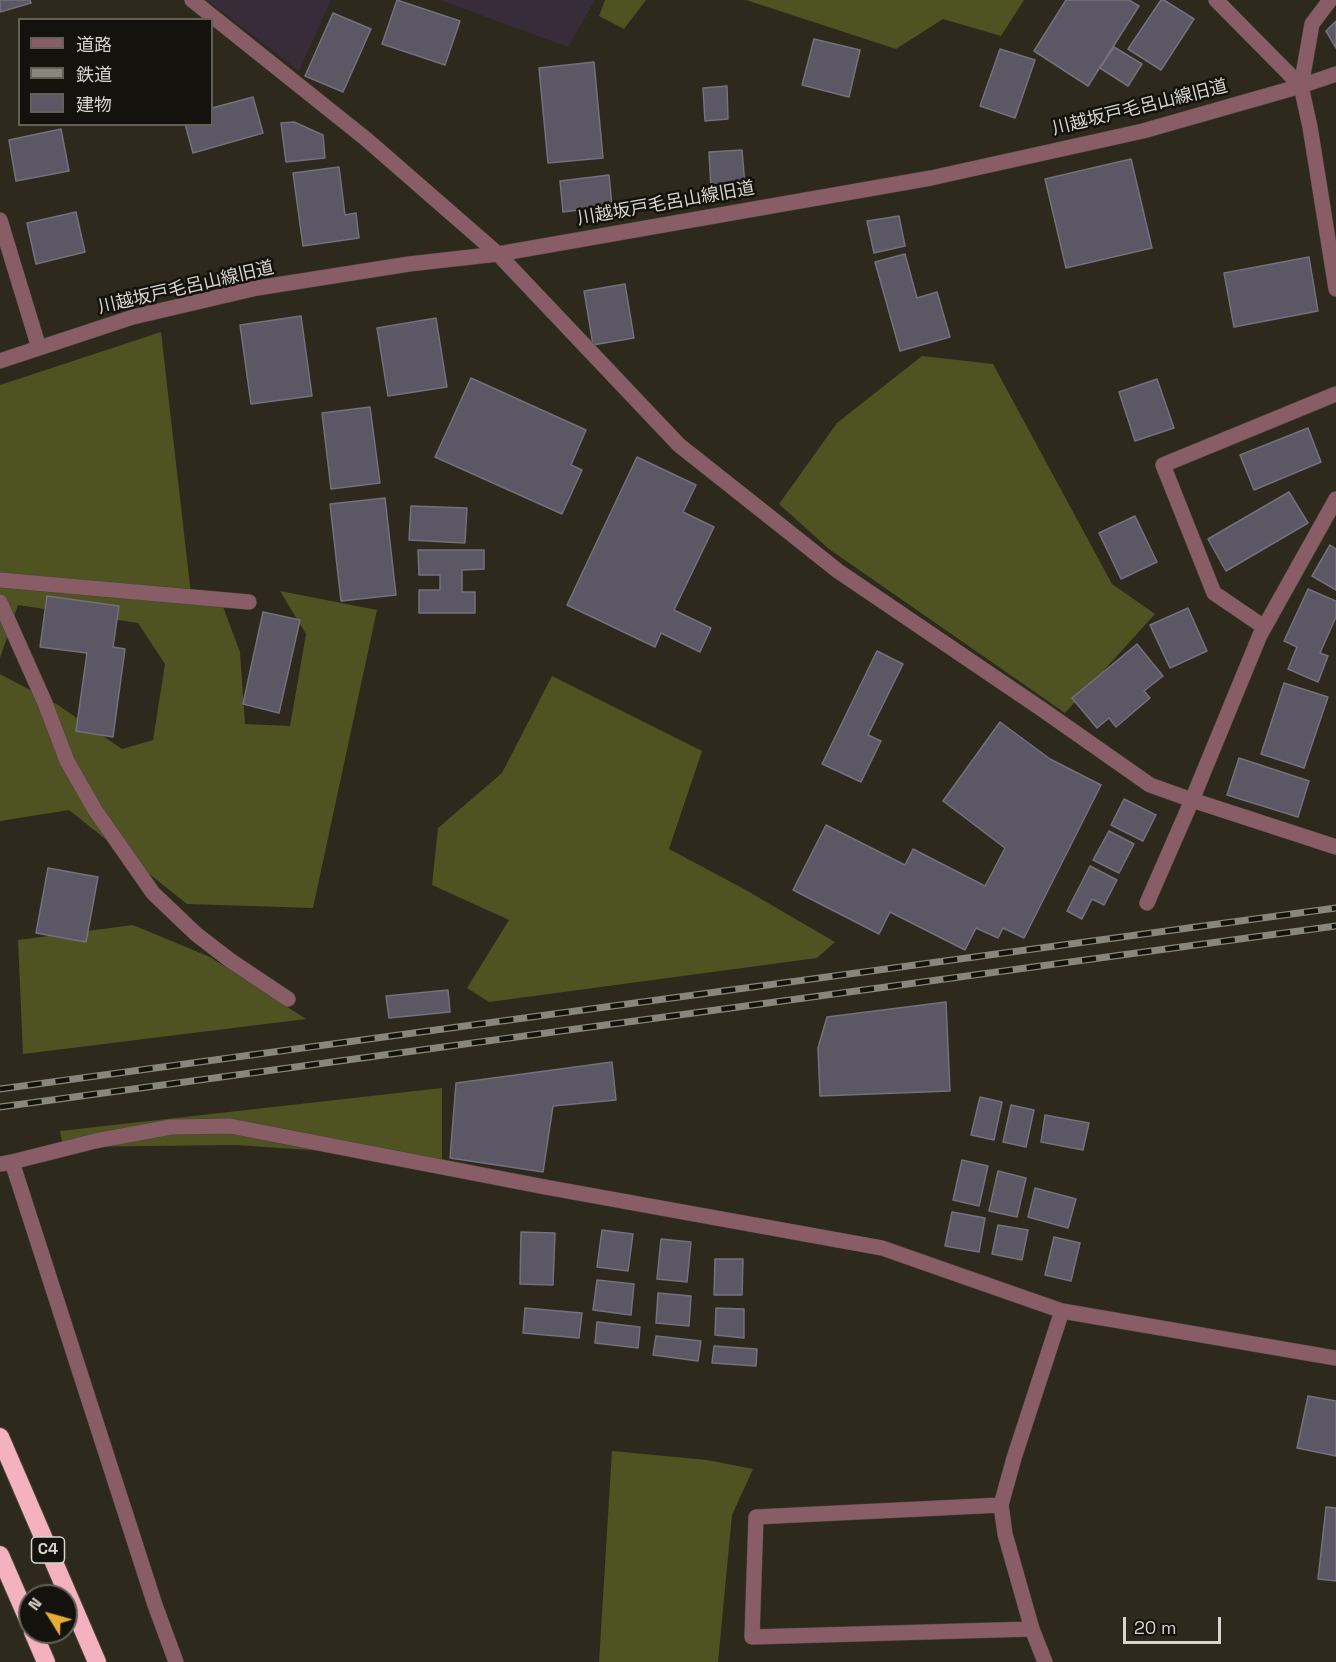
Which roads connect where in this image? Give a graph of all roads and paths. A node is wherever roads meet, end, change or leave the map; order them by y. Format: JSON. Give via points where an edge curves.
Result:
{"nodes":[{"id":1,"x":192,"y":0,"type":"edge"},
{"id":2,"x":1216,"y":0,"type":"edge"},
{"id":3,"x":1330,"y":0,"type":"edge"},
{"id":4,"x":1336,"y":74,"type":"edge"},
{"id":5,"x":1301,"y":86,"type":"junction"},
{"id":6,"x":0,"y":220,"type":"edge"},
{"id":7,"x":498,"y":254,"type":"junction"},
{"id":8,"x":1336,"y":289,"type":"edge"},
{"id":9,"x":39,"y":348,"type":"junction"},
{"id":10,"x":0,"y":361,"type":"edge"},
{"id":11,"x":1336,"y":394,"type":"edge"},
{"id":12,"x":1336,"y":499,"type":"edge"},
{"id":13,"x":0,"y":580,"type":"edge"},
{"id":14,"x":0,"y":602,"type":"edge"},
{"id":15,"x":249,"y":602,"type":"dead end"},
{"id":16,"x":1264,"y":627,"type":"junction"},
{"id":17,"x":1192,"y":800,"type":"junction"},
{"id":18,"x":1336,"y":847,"type":"edge"},
{"id":19,"x":1147,"y":903,"type":"dead end"},
{"id":20,"x":288,"y":999,"type":"dead end"},
{"id":21,"x":6,"y":1163,"type":"edge"},
{"id":22,"x":1062,"y":1311,"type":"junction"},
{"id":23,"x":1336,"y":1358,"type":"edge"},
{"id":24,"x":0,"y":1437,"type":"edge"},
{"id":25,"x":1001,"y":1505,"type":"junction"},
{"id":26,"x":0,"y":1555,"type":"edge"},
{"id":27,"x":18,"y":1596,"type":"edge"},
{"id":28,"x":1032,"y":1629,"type":"junction"},
{"id":29,"x":38,"y":1644,"type":"edge"},
{"id":30,"x":46,"y":1662,"type":"edge"},
{"id":31,"x":97,"y":1662,"type":"edge"},
{"id":32,"x":176,"y":1662,"type":"edge"},
{"id":33,"x":1045,"y":1662,"type":"edge"}],
"edges":[{"from":1,"to":7,"type":"street","via":[[366,139]]},
{"from":2,"to":5,"type":"street"},
{"from":3,"to":5,"type":"street","via":[[1312,24]]},
{"from":4,"to":5,"type":"street","name":"川越坂戸毛呂山線旧道"},
{"from":5,"to":7,"type":"street","name":"川越坂戸毛呂山線旧道","via":[[1143,131],[931,178]]},
{"from":5,"to":8,"type":"street"},
{"from":6,"to":9,"type":"street"},
{"from":7,"to":9,"type":"street","name":"川越坂戸毛呂山線旧道","via":[[257,288],[133,317]]},
{"from":7,"to":17,"type":"street","via":[[679,445],[838,571],[1150,785]]},
{"from":9,"to":10,"type":"street","name":"川越坂戸毛呂山線旧道"},
{"from":11,"to":16,"type":"street","via":[[1163,465],[1214,593]]},
{"from":12,"to":16,"type":"street"},
{"from":13,"to":15,"type":"street"},
{"from":14,"to":20,"type":"street","via":[[67,761],[95,810],[153,893],[196,934]]},
{"from":16,"to":17,"type":"street"},
{"from":17,"to":18,"type":"street"},
{"from":17,"to":19,"type":"street"},
{"from":21,"to":22,"type":"street","via":[[171,1127],[230,1126],[882,1248]]},
{"from":21,"to":32,"type":"street"},
{"from":22,"to":23,"type":"street"},
{"from":22,"to":25,"type":"street"},
{"from":24,"to":31,"type":"highway","number":"C4"},
{"from":25,"to":28,"type":"street","via":[[1005,1534]]},
{"from":25,"to":28,"type":"street","via":[[756,1517],[752,1637]]},
{"from":26,"to":27,"type":"highway","number":"C4"},
{"from":28,"to":33,"type":"street"},
{"from":29,"to":30,"type":"highway"}]}
